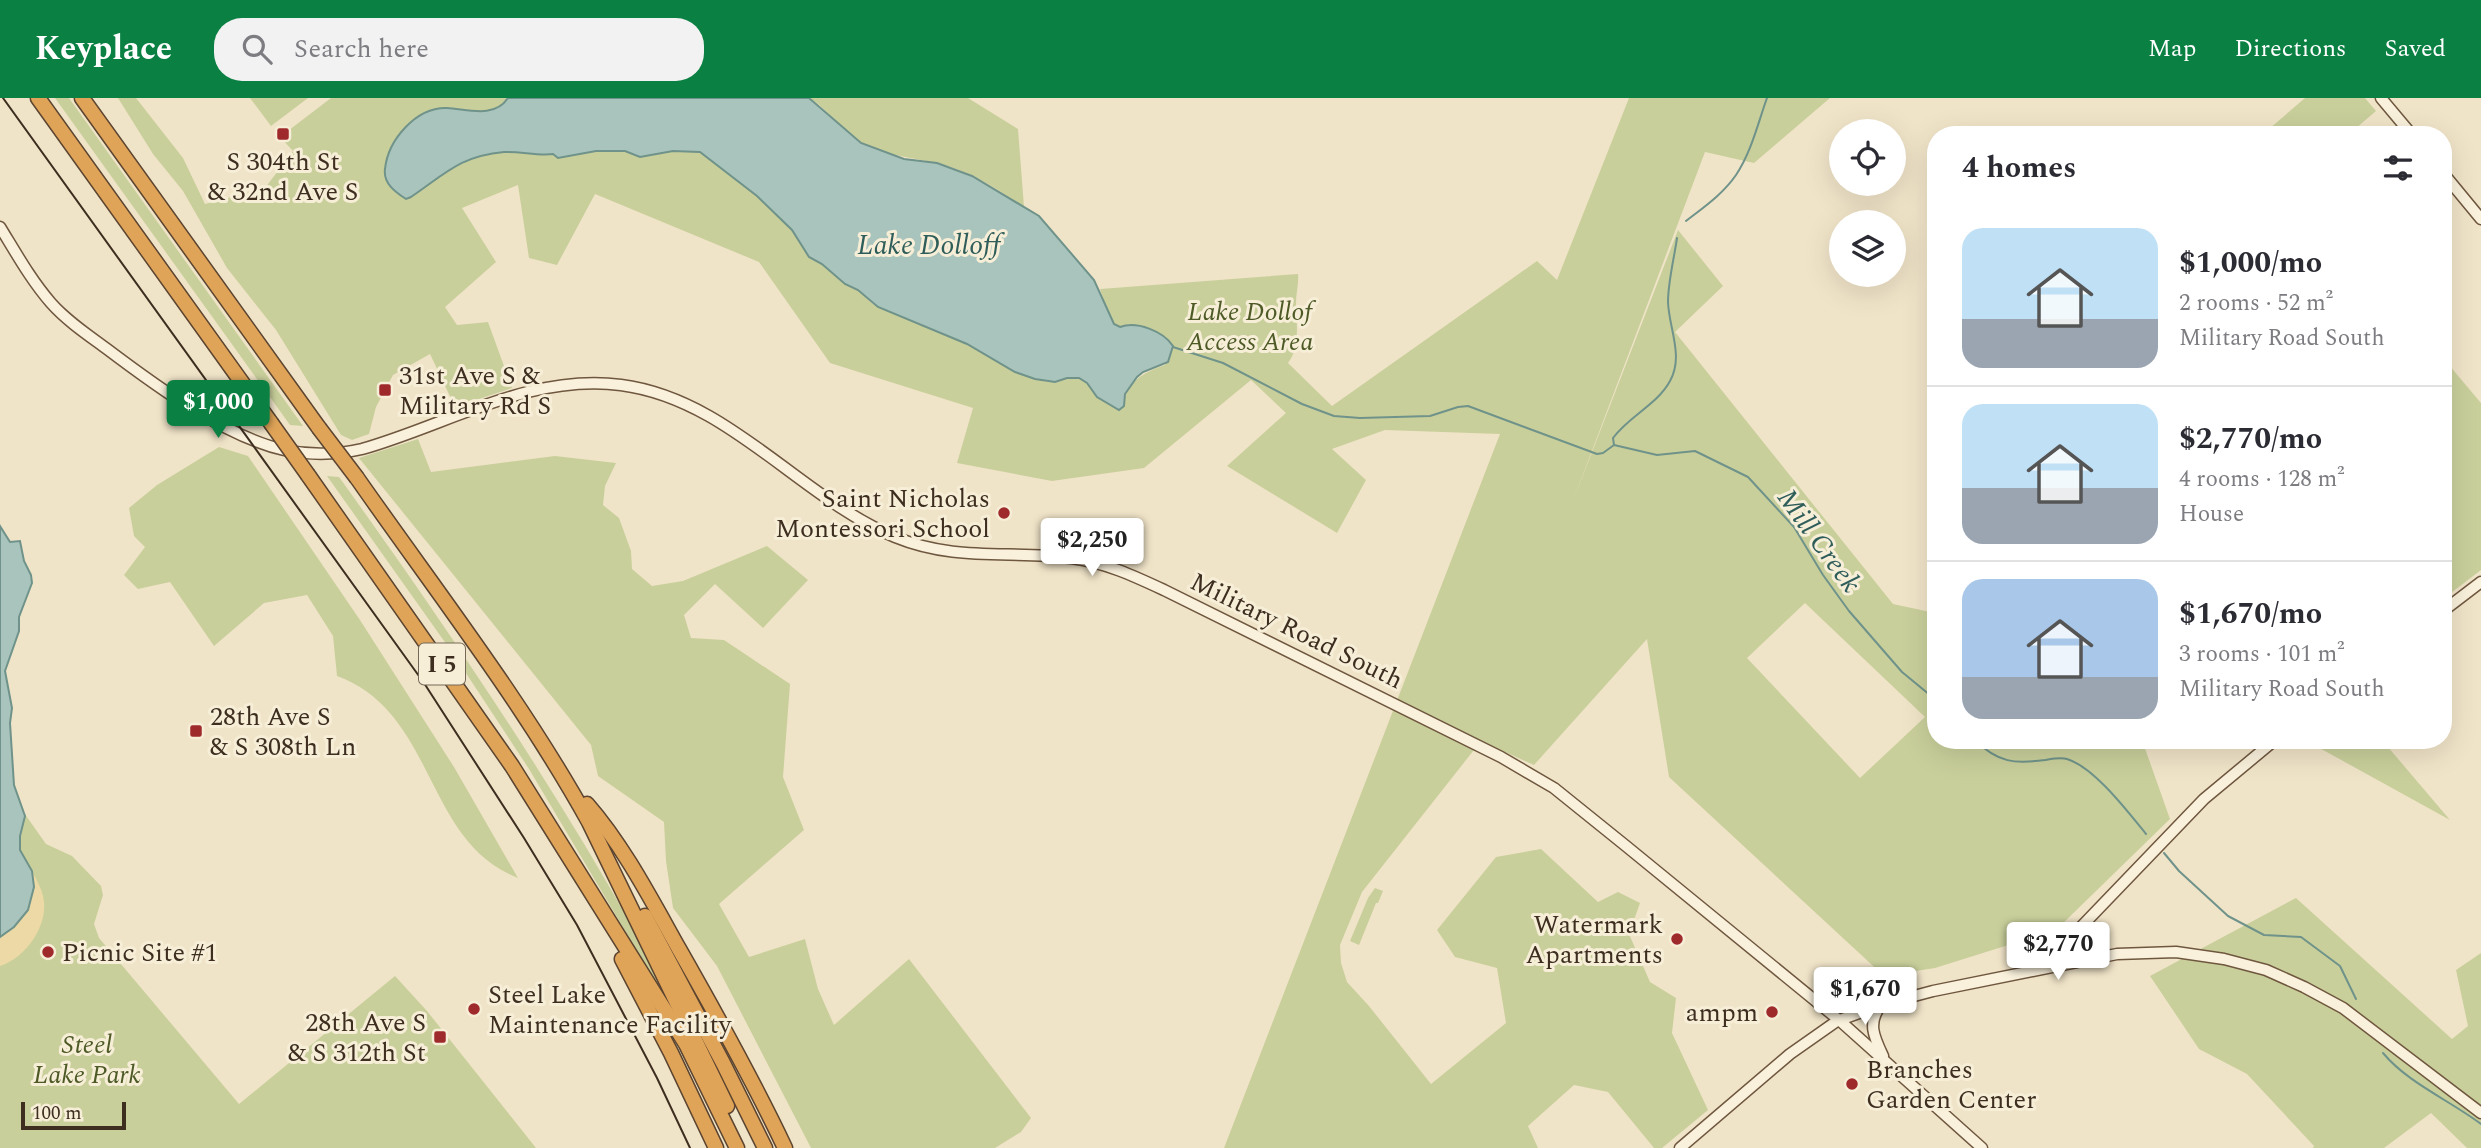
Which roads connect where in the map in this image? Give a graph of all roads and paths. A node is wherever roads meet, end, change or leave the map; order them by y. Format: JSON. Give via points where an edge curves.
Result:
{"nodes":[{"id":1,"x":38,"y":98,"type":"edge"},
{"id":2,"x":82,"y":98,"type":"edge"},
{"id":3,"x":2381,"y":98,"type":"edge"},
{"id":4,"x":2404,"y":126,"type":"edge"},
{"id":5,"x":2452,"y":184,"type":"edge"},
{"id":6,"x":2481,"y":219,"type":"edge"},
{"id":7,"x":0,"y":227,"type":"edge"},
{"id":8,"x":2481,"y":582,"type":"edge"},
{"id":9,"x":2452,"y":604,"type":"edge"},
{"id":10,"x":2265,"y":749,"type":"edge"},
{"id":11,"x":565,"y":778,"type":"junction"},
{"id":12,"x":589,"y":822,"type":"junction"},
{"id":13,"x":569,"y":859,"type":"junction"},
{"id":14,"x":2076,"y":962,"type":"junction"},
{"id":15,"x":1881,"y":1005,"type":"junction"},
{"id":16,"x":1839,"y":1020,"type":"junction"},
{"id":17,"x":1886,"y":1062,"type":"junction"},
{"id":18,"x":2481,"y":1113,"type":"edge"},
{"id":19,"x":716,"y":1148,"type":"edge"},
{"id":20,"x":737,"y":1148,"type":"edge"},
{"id":21,"x":747,"y":1148,"type":"edge"},
{"id":22,"x":765,"y":1148,"type":"edge"},
{"id":23,"x":785,"y":1148,"type":"edge"},
{"id":24,"x":1680,"y":1148,"type":"edge"},
{"id":25,"x":1982,"y":1148,"type":"edge"}],
"edges":[{"from":1,"to":13,"type":"highway","number":"I 5","bridge":true,"via":[[504,755]]},
{"from":2,"to":11,"type":"highway","number":"I 5","bridge":true,"via":[[357,478]]},
{"from":3,"to":4,"type":"main road"},
{"from":5,"to":6,"type":"main road"},
{"from":7,"to":16,"type":"main road","name":"Military Road South","via":[[40,289],[81,329],[213,420],[280,449],[327,454],[357,450],[531,391],[584,383],[620,385],[670,397],[709,416],[842,507],[911,543],[959,554],[1086,560],[1140,579],[1542,780]]},
{"from":8,"to":9,"type":"main road"},
{"from":10,"to":14,"type":"main road","via":[[2204,799],[2080,928],[2075,939]]},
{"from":11,"to":12,"type":"highway","number":"I 5"},
{"from":11,"to":23,"type":"highway","via":[[593,810],[659,914]]},
{"from":12,"to":21,"type":"highway"},
{"from":12,"to":22,"type":"highway","number":"I 5","via":[[689,996]]},
{"from":13,"to":19,"type":"highway","number":"I 5"},
{"from":13,"to":20,"type":"highway","via":[[686,1044]]},
{"from":14,"to":15,"type":"main road"},
{"from":14,"to":18,"type":"main road","via":[[2117,954],[2176,952],[2266,971],[2343,1008]]},
{"from":15,"to":16,"type":"main road"},
{"from":15,"to":17,"type":"main road","via":[[1873,1017],[1872,1031]]},
{"from":16,"to":17,"type":"main road","name":"Military Road South"},
{"from":16,"to":24,"type":"main road","via":[[1790,1054]]},
{"from":17,"to":25,"type":"main road","name":"Military Road South"}]}
